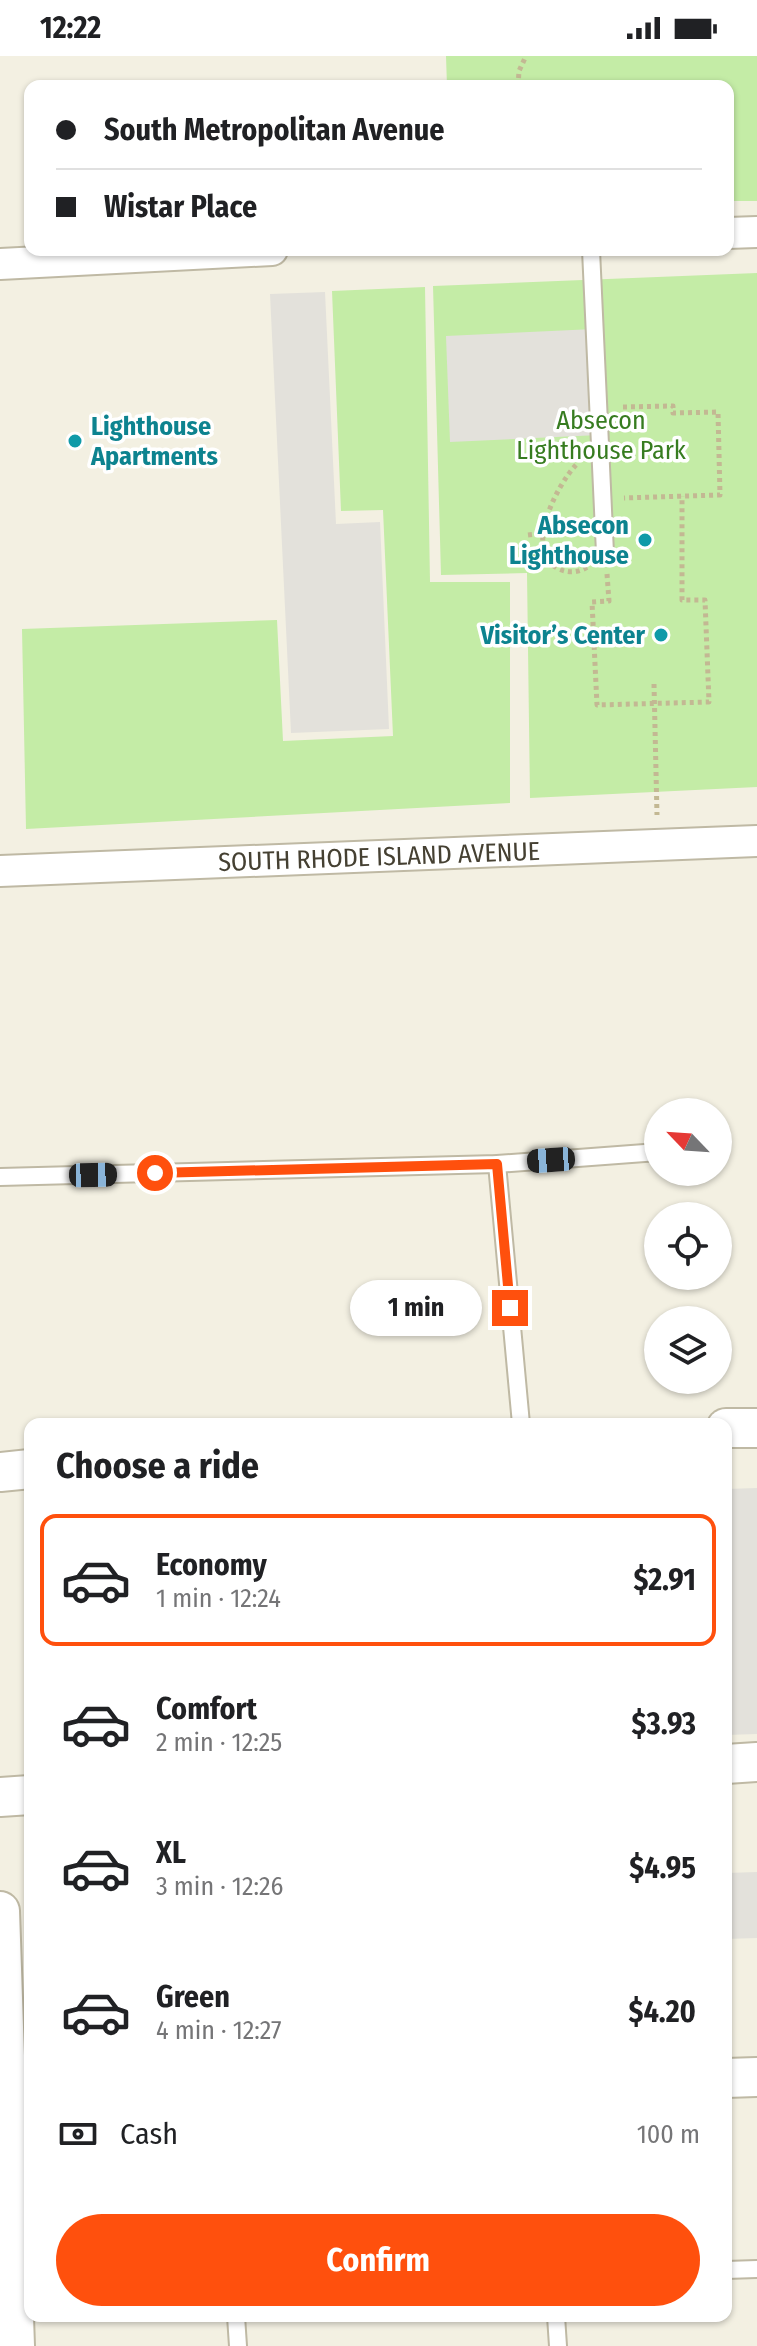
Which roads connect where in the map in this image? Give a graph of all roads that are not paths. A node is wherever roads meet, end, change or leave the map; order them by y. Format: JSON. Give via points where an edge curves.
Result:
{"nodes":[{"id":1,"x":757,"y":232,"type":"edge"},
{"id":2,"x":734,"y":233,"type":"edge"},
{"id":3,"x":155,"y":256,"type":"edge"},
{"id":4,"x":591,"y":256,"type":"edge"},
{"id":5,"x":0,"y":264,"type":"edge"},
{"id":6,"x":605,"y":553,"type":"road end"},
{"id":7,"x":757,"y":841,"type":"edge"},
{"id":8,"x":0,"y":871,"type":"edge"},
{"id":9,"x":644,"y":1153,"type":"edge"},
{"id":10,"x":497,"y":1164,"type":"junction"},
{"id":11,"x":0,"y":1177,"type":"edge"},
{"id":12,"x":520,"y":1418,"type":"edge"},
{"id":13,"x":732,"y":1428,"type":"edge"},
{"id":14,"x":757,"y":1428,"type":"edge"},
{"id":15,"x":24,"y":1470,"type":"edge"},
{"id":16,"x":0,"y":1472,"type":"edge"},
{"id":17,"x":757,"y":1762,"type":"edge"},
{"id":18,"x":732,"y":1764,"type":"edge"},
{"id":19,"x":24,"y":1795,"type":"edge"},
{"id":20,"x":0,"y":1797,"type":"edge"},
{"id":21,"x":0,"y":1911,"type":"edge"},
{"id":22,"x":3,"y":2043,"type":"edge"},
{"id":23,"x":757,"y":2077,"type":"edge"},
{"id":24,"x":732,"y":2078,"type":"edge"},
{"id":25,"x":12,"y":2105,"type":"edge"},
{"id":26,"x":757,"y":2269,"type":"edge"},
{"id":27,"x":732,"y":2270,"type":"edge"},
{"id":28,"x":236,"y":2322,"type":"edge"},
{"id":29,"x":556,"y":2322,"type":"edge"},
{"id":30,"x":15,"y":2346,"type":"edge"},
{"id":31,"x":238,"y":2346,"type":"edge"},
{"id":32,"x":558,"y":2346,"type":"edge"}],
"edges":[{"from":1,"to":2,"type":"street"},
{"from":3,"to":5,"type":"street"},
{"from":4,"to":6,"type":"lane"},
{"from":7,"to":8,"type":"street","name":"SOUTH RHODE ISLAND AVENUE"},
{"from":9,"to":10,"type":"lane"},
{"from":10,"to":11,"type":"lane"},
{"from":10,"to":12,"type":"lane"},
{"from":13,"to":14,"type":"street"},
{"from":15,"to":16,"type":"street"},
{"from":17,"to":18,"type":"street"},
{"from":19,"to":20,"type":"street"},
{"from":21,"to":22,"type":"street"},
{"from":22,"to":25,"type":"street"},
{"from":23,"to":24,"type":"street"},
{"from":25,"to":30,"type":"street"},
{"from":26,"to":27,"type":"lane"},
{"from":28,"to":31,"type":"lane"},
{"from":29,"to":32,"type":"lane"}]}
